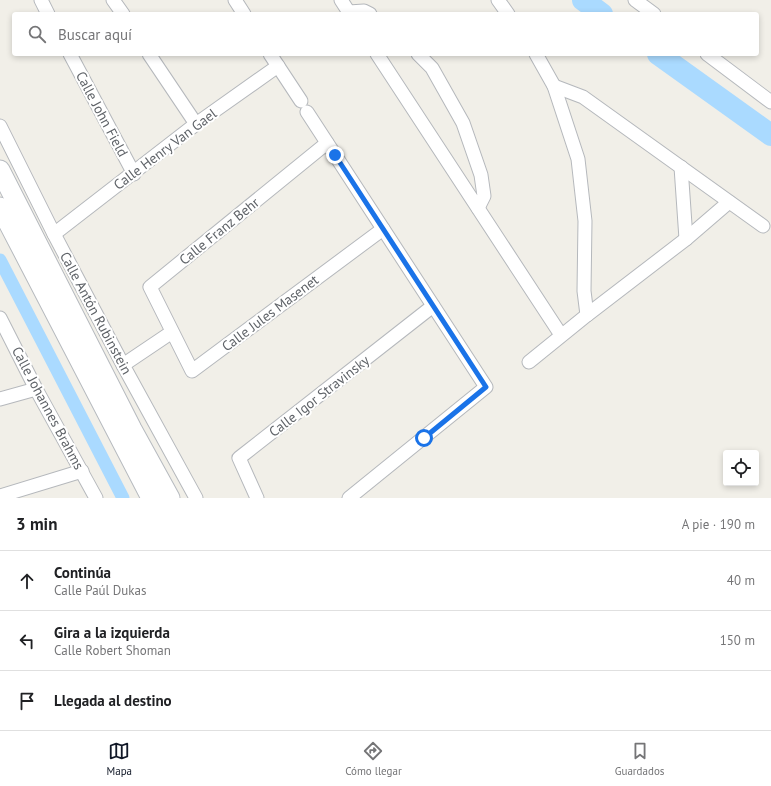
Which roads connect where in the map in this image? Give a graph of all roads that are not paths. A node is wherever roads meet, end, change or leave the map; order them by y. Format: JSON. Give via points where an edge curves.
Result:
{"nodes":[{"id":1,"x":41,"y":0,"type":"edge"},
{"id":2,"x":114,"y":0,"type":"edge"},
{"id":3,"x":235,"y":0,"type":"edge"},
{"id":4,"x":498,"y":0,"type":"edge"},
{"id":5,"x":635,"y":0,"type":"edge"},
{"id":6,"x":346,"y":6,"type":"edge"},
{"id":7,"x":47,"y":12,"type":"edge"},
{"id":8,"x":122,"y":12,"type":"edge"},
{"id":9,"x":243,"y":12,"type":"edge"},
{"id":10,"x":366,"y":12,"type":"edge"},
{"id":11,"x":507,"y":12,"type":"edge"},
{"id":12,"x":651,"y":12,"type":"edge"},
{"id":13,"x":71,"y":56,"type":"edge"},
{"id":14,"x":151,"y":56,"type":"edge"},
{"id":15,"x":271,"y":56,"type":"edge"},
{"id":16,"x":378,"y":56,"type":"edge"},
{"id":17,"x":420,"y":56,"type":"edge"},
{"id":18,"x":537,"y":56,"type":"edge"},
{"id":19,"x":710,"y":56,"type":"edge"},
{"id":20,"x":278,"y":66,"type":"junction"},
{"id":21,"x":554,"y":86,"type":"junction"},
{"id":22,"x":771,"y":102,"type":"edge"},
{"id":23,"x":196,"y":124,"type":"junction"},
{"id":24,"x":0,"y":126,"type":"edge"},
{"id":25,"x":327,"y":143,"type":"junction"},
{"id":26,"x":681,"y":167,"type":"junction"},
{"id":27,"x":0,"y":170,"type":"edge"},
{"id":28,"x":134,"y":174,"type":"junction"},
{"id":29,"x":729,"y":202,"type":"junction"},
{"id":30,"x":0,"y":207,"type":"edge"},
{"id":31,"x":478,"y":208,"type":"junction"},
{"id":32,"x":763,"y":226,"type":"dead end"},
{"id":33,"x":383,"y":229,"type":"junction"},
{"id":34,"x":54,"y":234,"type":"junction"},
{"id":35,"x":686,"y":239,"type":"junction"},
{"id":36,"x":433,"y":306,"type":"junction"},
{"id":37,"x":587,"y":315,"type":"junction"},
{"id":38,"x":0,"y":318,"type":"edge"},
{"id":39,"x":172,"y":332,"type":"junction"},
{"id":40,"x":561,"y":335,"type":"junction"},
{"id":41,"x":528,"y":362,"type":"dead end"},
{"id":42,"x":123,"y":365,"type":"junction"},
{"id":43,"x":36,"y":389,"type":"junction"},
{"id":44,"x":0,"y":399,"type":"edge"},
{"id":45,"x":82,"y":471,"type":"junction"},
{"id":46,"x":0,"y":496,"type":"edge"},
{"id":47,"x":96,"y":498,"type":"edge"},
{"id":48,"x":151,"y":498,"type":"edge"},
{"id":49,"x":170,"y":498,"type":"edge"},
{"id":50,"x":196,"y":498,"type":"edge"},
{"id":51,"x":257,"y":498,"type":"edge"},
{"id":52,"x":350,"y":498,"type":"edge"}],
"edges":[{"from":1,"to":7,"type":"street"},
{"from":2,"to":8,"type":"street"},
{"from":3,"to":9,"type":"street"},
{"from":4,"to":11,"type":"street"},
{"from":5,"to":12,"type":"street"},
{"from":6,"to":10,"type":"street"},
{"from":13,"to":28,"type":"street","name":"Calle John Field"},
{"from":14,"to":23,"type":"street"},
{"from":15,"to":20,"type":"street"},
{"from":16,"to":31,"type":"street"},
{"from":17,"to":31,"type":"street","via":[[432,68],[463,123],[481,175],[484,196]]},
{"from":18,"to":21,"type":"street"},
{"from":19,"to":22,"type":"street"},
{"from":20,"to":23,"type":"street","name":"Calle Henry Van Gael"},
{"from":20,"to":25,"type":"street"},
{"from":21,"to":26,"type":"street","via":[[583,97]]},
{"from":21,"to":37,"type":"street","via":[[578,160],[585,220],[584,291]]},
{"from":23,"to":28,"type":"street","name":"Calle Henry Van Gael"},
{"from":24,"to":34,"type":"street","name":"Calle Antón Rubinstein"},
{"from":25,"to":33,"type":"street"},
{"from":25,"to":39,"type":"street","name":"Calle Franz Behr","via":[[150,287]]},
{"from":26,"to":29,"type":"street"},
{"from":26,"to":35,"type":"street"},
{"from":27,"to":49,"type":"main road","name":"Calle Antón Rubinstein"},
{"from":28,"to":34,"type":"street","name":"Calle Henry Van Gael"},
{"from":29,"to":32,"type":"street"},
{"from":29,"to":35,"type":"street"},
{"from":30,"to":48,"type":"main road"},
{"from":31,"to":40,"type":"street"},
{"from":33,"to":36,"type":"street"},
{"from":33,"to":39,"type":"street","name":"Calle Jules Masenet","via":[[192,371]]},
{"from":34,"to":42,"type":"street","name":"Calle Antón Rubinstein"},
{"from":35,"to":37,"type":"street"},
{"from":36,"to":51,"type":"street","name":"Calle Igor Stravinsky","via":[[239,458]]},
{"from":36,"to":52,"type":"street","via":[[486,387]]},
{"from":37,"to":40,"type":"street"},
{"from":38,"to":43,"type":"street","name":"Calle Johannes Brahms"},
{"from":39,"to":42,"type":"street"},
{"from":40,"to":41,"type":"street"},
{"from":42,"to":50,"type":"street","name":"Calle Antón Rubinstein"},
{"from":43,"to":44,"type":"street"},
{"from":43,"to":45,"type":"street","name":"Calle Johannes Brahms"},
{"from":45,"to":46,"type":"street"},
{"from":45,"to":47,"type":"street","name":"Calle Johannes Brahms"}]}
